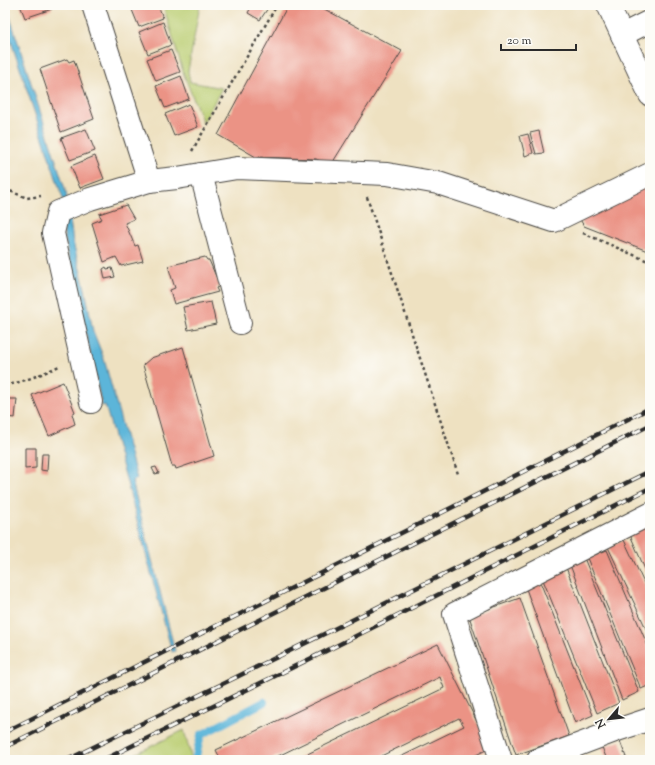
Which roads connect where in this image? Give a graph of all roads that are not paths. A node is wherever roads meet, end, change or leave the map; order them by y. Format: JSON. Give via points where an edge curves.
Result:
{"nodes":[{"id":1,"x":93,"y":5,"type":"edge"},
{"id":2,"x":608,"y":5,"type":"edge"},
{"id":3,"x":650,"y":21,"type":"edge"},
{"id":4,"x":622,"y":35,"type":"junction"},
{"id":5,"x":650,"y":95,"type":"edge"},
{"id":6,"x":201,"y":174,"type":"junction"},
{"id":7,"x":650,"y":174,"type":"edge"},
{"id":8,"x":149,"y":181,"type":"junction"},
{"id":9,"x":240,"y":323,"type":"dead end"},
{"id":10,"x":91,"y":402,"type":"dead end"},
{"id":11,"x":650,"y":514,"type":"edge"},
{"id":12,"x":650,"y":719,"type":"edge"},
{"id":13,"x":501,"y":760,"type":"edge"},
{"id":14,"x":538,"y":760,"type":"edge"}],
"edges":[{"from":1,"to":8,"type":"street"},
{"from":2,"to":4,"type":"street"},
{"from":3,"to":4,"type":"street"},
{"from":4,"to":5,"type":"street"},
{"from":6,"to":7,"type":"street","via":[[236,168],[387,174],[438,183],[554,221]]},
{"from":6,"to":8,"type":"street"},
{"from":6,"to":9,"type":"street"},
{"from":8,"to":10,"type":"street","via":[[58,212],[53,233]]},
{"from":11,"to":13,"type":"street","via":[[454,614]]},
{"from":12,"to":14,"type":"street"}]}
